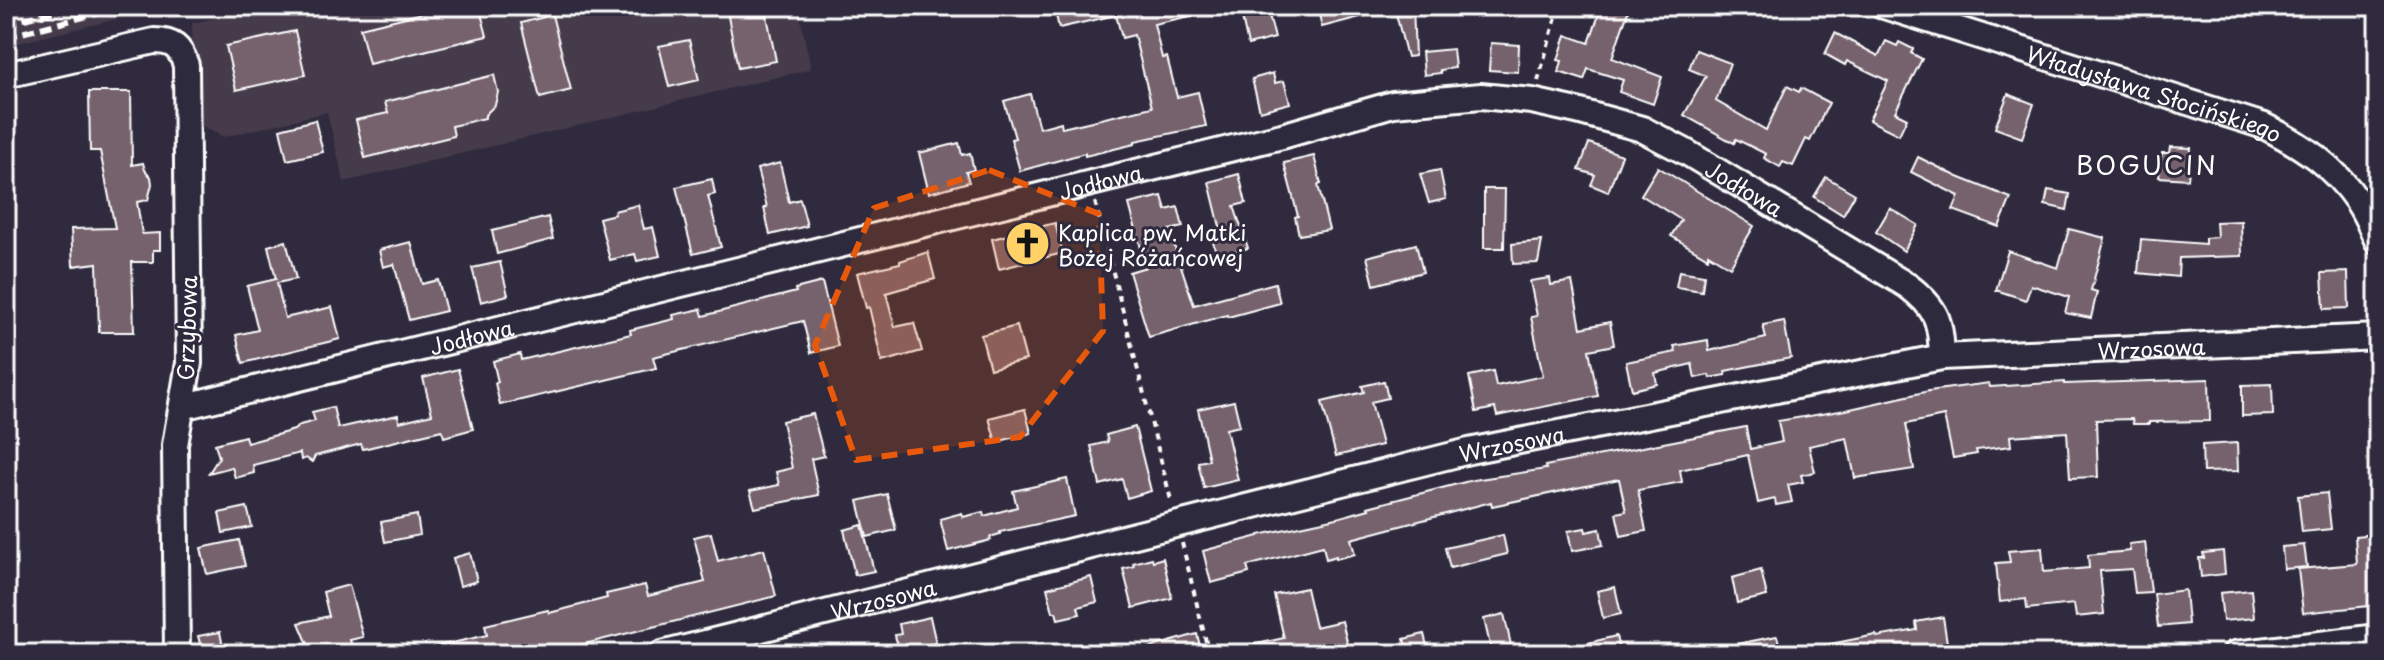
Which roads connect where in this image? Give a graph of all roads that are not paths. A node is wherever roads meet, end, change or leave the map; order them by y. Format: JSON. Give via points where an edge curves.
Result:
{"nodes":[{"id":1,"x":1884,"y":6,"type":"edge"},
{"id":2,"x":6,"y":75,"type":"edge"},
{"id":3,"x":2378,"y":242,"type":"edge"},
{"id":4,"x":2378,"y":337,"type":"edge"},
{"id":5,"x":1942,"y":357,"type":"junction"},
{"id":6,"x":182,"y":407,"type":"junction"},
{"id":7,"x":2378,"y":637,"type":"edge"},
{"id":8,"x":177,"y":654,"type":"edge"},
{"id":9,"x":662,"y":654,"type":"edge"},
{"id":10,"x":2235,"y":654,"type":"edge"}],
"edges":[{"from":1,"to":3,"type":"street","name":"Władysława Słocińskiego","via":[[2264,126],[2327,164],[2359,203]]},
{"from":2,"to":6,"type":"street","name":"Grzybowa","via":[[154,41],[169,41],[181,50],[186,65],[189,347]]},
{"from":4,"to":5,"type":"street","name":"Wrzosowa"},
{"from":5,"to":6,"type":"street","name":"Jodłowa","via":[[1941,327],[1926,300],[1686,152],[1642,129],[1532,101],[1481,96],[1393,104],[1091,184]]},
{"from":5,"to":9,"type":"street","name":"Wrzosowa","via":[[1469,451]]},
{"from":6,"to":8,"type":"street","name":"Grzybowa","via":[[175,445]]},
{"from":7,"to":10,"type":"street"}]}
